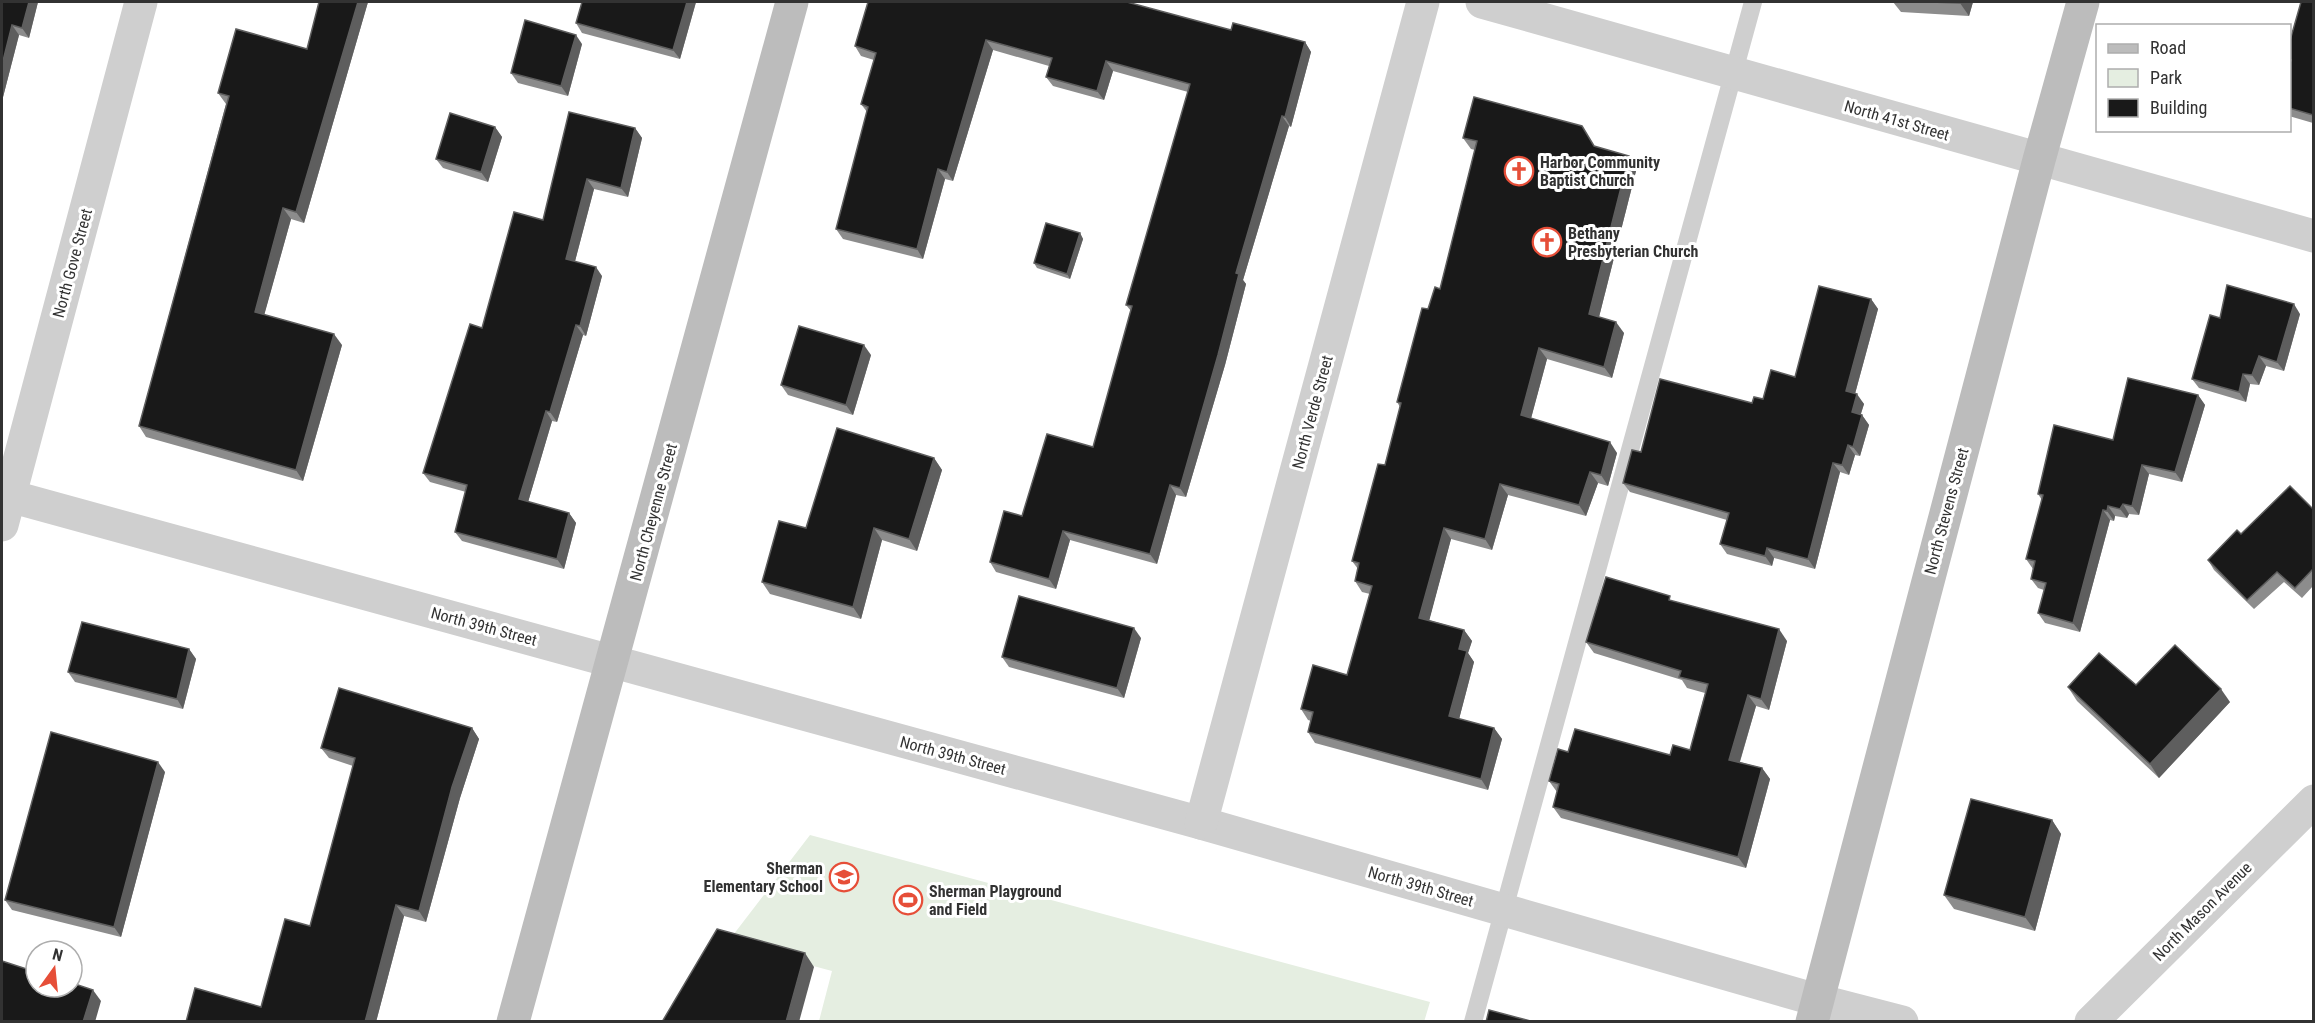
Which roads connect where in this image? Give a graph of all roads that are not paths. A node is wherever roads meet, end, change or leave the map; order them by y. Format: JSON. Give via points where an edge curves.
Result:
{"nodes":[{"id":1,"x":141,"y":2,"type":"edge"},
{"id":2,"x":792,"y":2,"type":"edge"},
{"id":3,"x":1423,"y":2,"type":"edge"},
{"id":4,"x":1482,"y":2,"type":"edge"},
{"id":5,"x":1753,"y":2,"type":"edge"},
{"id":6,"x":2084,"y":2,"type":"edge"},
{"id":7,"x":1733,"y":73,"type":"junction"},
{"id":8,"x":2039,"y":160,"type":"junction"},
{"id":9,"x":2313,"y":236,"type":"edge"},
{"id":10,"x":4,"y":505,"type":"edge"},
{"id":11,"x":612,"y":662,"type":"junction"},
{"id":12,"x":2313,"y":801,"type":"edge"},
{"id":13,"x":1201,"y":823,"type":"junction"},
{"id":14,"x":1504,"y":910,"type":"junction"},
{"id":15,"x":1815,"y":1011,"type":"edge"},
{"id":16,"x":513,"y":1022,"type":"edge"},
{"id":17,"x":1473,"y":1022,"type":"edge"},
{"id":18,"x":1902,"y":1022,"type":"edge"},
{"id":19,"x":2091,"y":1022,"type":"edge"}],
"edges":[{"from":1,"to":10,"type":"street","name":"North Gove Street"},
{"from":2,"to":11,"type":"street","name":"North Cheyenne Street"},
{"from":3,"to":13,"type":"street","name":"North Verde Street"},
{"from":4,"to":7,"type":"street","name":"North 41st Street"},
{"from":5,"to":7,"type":"lane"},
{"from":6,"to":8,"type":"street","name":"North Stevens Street"},
{"from":7,"to":8,"type":"street","name":"North 41st Street"},
{"from":7,"to":14,"type":"lane"},
{"from":8,"to":9,"type":"street","name":"North 41st Street"},
{"from":8,"to":15,"type":"street","name":"North Stevens Street"},
{"from":10,"to":11,"type":"street","name":"North 39th Street"},
{"from":11,"to":13,"type":"street","name":"North 39th Street"},
{"from":11,"to":16,"type":"street","name":"North Cheyenne Street"},
{"from":12,"to":19,"type":"street","name":"North Mason Avenue"},
{"from":13,"to":14,"type":"street","name":"North 39th Street"},
{"from":14,"to":15,"type":"street","name":"North 39th Street"},
{"from":14,"to":17,"type":"lane"},
{"from":15,"to":18,"type":"street","name":"North 39th Street"}]}
